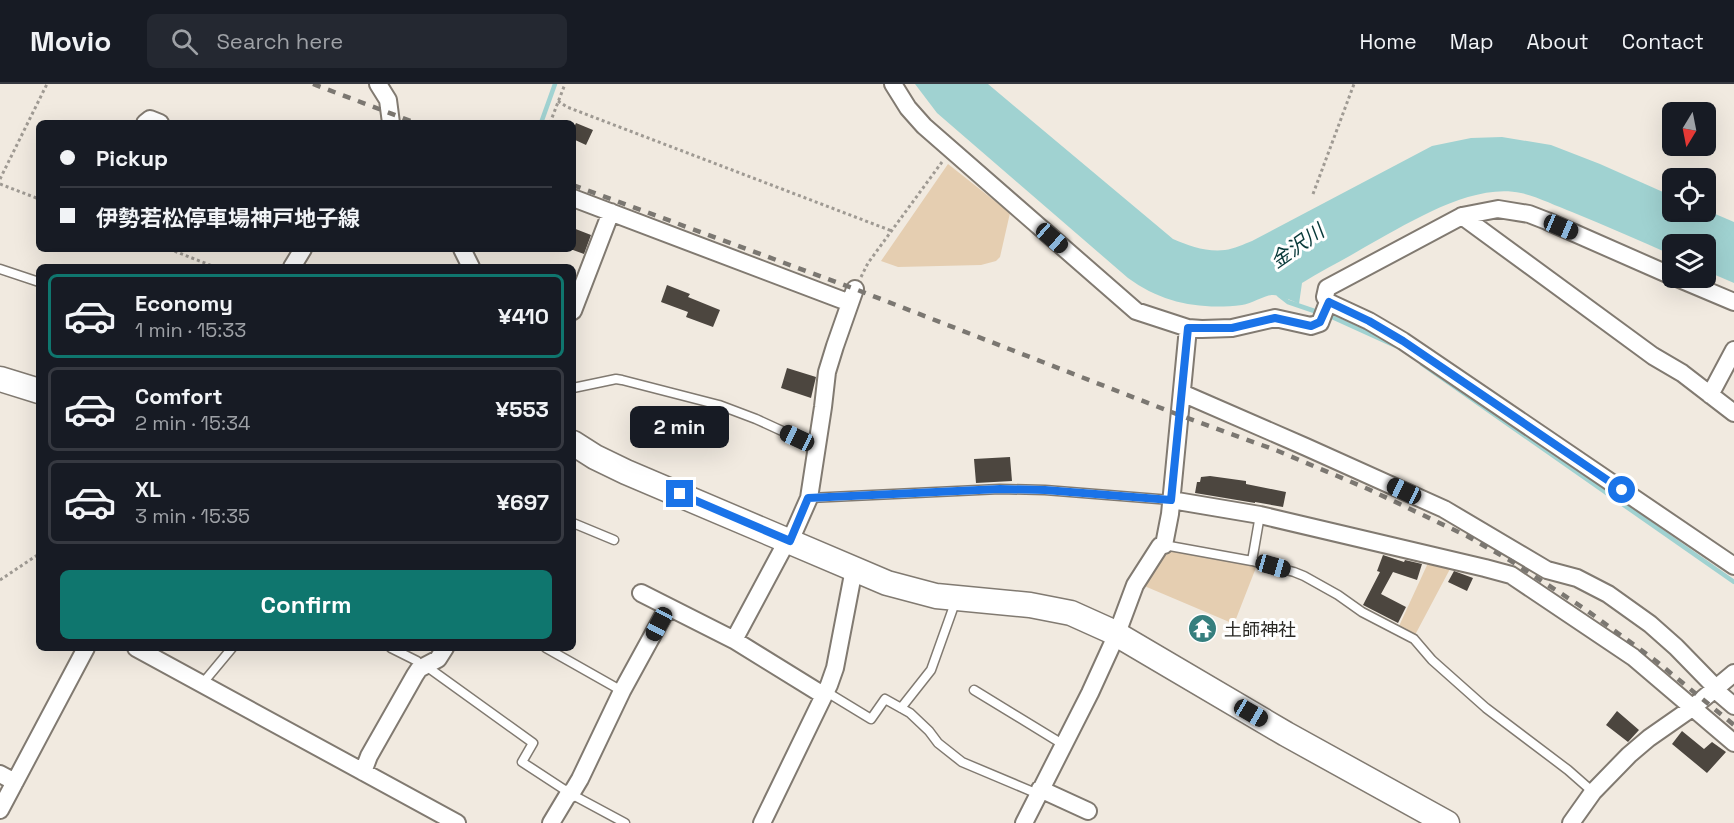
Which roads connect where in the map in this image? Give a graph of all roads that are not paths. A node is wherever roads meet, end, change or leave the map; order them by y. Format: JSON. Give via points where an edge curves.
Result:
{"nodes":[{"id":1,"x":378,"y":84,"type":"edge"},
{"id":2,"x":891,"y":86,"type":"edge"},
{"id":3,"x":391,"y":92,"type":"edge"},
{"id":4,"x":391,"y":120,"type":"edge"},
{"id":5,"x":576,"y":199,"type":"edge"},
{"id":6,"x":610,"y":212,"type":"junction"},
{"id":7,"x":1462,"y":216,"type":"junction"},
{"id":8,"x":0,"y":269,"type":"edge"},
{"id":9,"x":1662,"y":272,"type":"edge"},
{"id":10,"x":36,"y":281,"type":"edge"},
{"id":11,"x":1701,"y":288,"type":"edge"},
{"id":12,"x":1734,"y":302,"type":"edge"},
{"id":13,"x":576,"y":303,"type":"edge"},
{"id":14,"x":1325,"y":310,"type":"junction"},
{"id":15,"x":1188,"y":328,"type":"junction"},
{"id":16,"x":1734,"y":350,"type":"edge"},
{"id":17,"x":0,"y":379,"type":"edge"},
{"id":18,"x":576,"y":387,"type":"edge"},
{"id":19,"x":36,"y":390,"type":"edge"},
{"id":20,"x":1182,"y":393,"type":"junction"},
{"id":21,"x":1710,"y":394,"type":"junction"},
{"id":22,"x":1734,"y":413,"type":"edge"},
{"id":23,"x":576,"y":445,"type":"edge"},
{"id":24,"x":817,"y":447,"type":"junction"},
{"id":25,"x":808,"y":498,"type":"junction"},
{"id":26,"x":1171,"y":500,"type":"junction"},
{"id":27,"x":1260,"y":515,"type":"junction"},
{"id":28,"x":576,"y":524,"type":"edge"},
{"id":29,"x":614,"y":540,"type":"dead end"},
{"id":30,"x":789,"y":541,"type":"junction"},
{"id":31,"x":1164,"y":545,"type":"junction"},
{"id":32,"x":1252,"y":561,"type":"junction"},
{"id":33,"x":1734,"y":567,"type":"edge"},
{"id":34,"x":854,"y":569,"type":"junction"},
{"id":35,"x":641,"y":593,"type":"dead end"},
{"id":36,"x":957,"y":599,"type":"junction"},
{"id":37,"x":668,"y":606,"type":"junction"},
{"id":38,"x":1116,"y":636,"type":"junction"},
{"id":39,"x":734,"y":640,"type":"junction"},
{"id":40,"x":84,"y":651,"type":"edge"},
{"id":41,"x":142,"y":651,"type":"edge"},
{"id":42,"x":230,"y":651,"type":"edge"},
{"id":43,"x":397,"y":651,"type":"edge"},
{"id":44,"x":443,"y":651,"type":"edge"},
{"id":45,"x":551,"y":651,"type":"edge"},
{"id":46,"x":424,"y":667,"type":"junction"},
{"id":47,"x":1734,"y":673,"type":"edge"},
{"id":48,"x":202,"y":684,"type":"junction"},
{"id":49,"x":1715,"y":688,"type":"junction"},
{"id":50,"x":974,"y":690,"type":"dead end"},
{"id":51,"x":622,"y":691,"type":"junction"},
{"id":52,"x":824,"y":693,"type":"junction"},
{"id":53,"x":1734,"y":706,"type":"edge"},
{"id":54,"x":902,"y":708,"type":"junction"},
{"id":55,"x":1692,"y":708,"type":"junction"},
{"id":56,"x":1734,"y":743,"type":"edge"},
{"id":57,"x":1064,"y":745,"type":"junction"},
{"id":58,"x":363,"y":772,"type":"junction"},
{"id":59,"x":7,"y":778,"type":"edge"},
{"id":60,"x":1039,"y":791,"type":"junction"},
{"id":61,"x":1593,"y":792,"type":"junction"},
{"id":62,"x":570,"y":794,"type":"junction"},
{"id":63,"x":0,"y":810,"type":"edge"},
{"id":64,"x":1088,"y":812,"type":"dead end"},
{"id":65,"x":1431,"y":819,"type":"edge"},
{"id":66,"x":457,"y":823,"type":"edge"},
{"id":67,"x":551,"y":823,"type":"edge"},
{"id":68,"x":625,"y":823,"type":"edge"},
{"id":69,"x":762,"y":823,"type":"edge"},
{"id":70,"x":1024,"y":823,"type":"edge"},
{"id":71,"x":1571,"y":823,"type":"edge"}],
"edges":[{"from":1,"to":3,"type":"street"},
{"from":2,"to":15,"type":"street","via":[[924,126],[1136,311]]},
{"from":3,"to":4,"type":"street"},
{"from":5,"to":6,"type":"street"},
{"from":6,"to":13,"type":"street"},
{"from":6,"to":24,"type":"street","via":[[852,296],[827,372]]},
{"from":7,"to":9,"type":"street","via":[[1498,209],[1529,214]]},
{"from":7,"to":14,"type":"street","via":[[1327,288]]},
{"from":7,"to":21,"type":"street"},
{"from":8,"to":10,"type":"lane"},
{"from":11,"to":12,"type":"street"},
{"from":14,"to":15,"type":"street","via":[[1320,322],[1311,326],[1275,318],[1232,328]]},
{"from":14,"to":33,"type":"street","via":[[1369,321],[1403,341]]},
{"from":15,"to":20,"type":"street"},
{"from":16,"to":21,"type":"street"},
{"from":17,"to":19,"type":"main road"},
{"from":18,"to":24,"type":"lane","via":[[622,380],[719,405]]},
{"from":20,"to":26,"type":"street"},
{"from":20,"to":49,"type":"street","via":[[1443,509],[1537,565],[1608,594],[1650,624]]},
{"from":21,"to":22,"type":"street"},
{"from":23,"to":30,"type":"main road","via":[[626,472]]},
{"from":24,"to":25,"type":"street"},
{"from":25,"to":26,"type":"lane","via":[[1000,489]]},
{"from":25,"to":30,"type":"street"},
{"from":26,"to":27,"type":"street"},
{"from":26,"to":31,"type":"street"},
{"from":27,"to":32,"type":"lane"},
{"from":27,"to":55,"type":"street","via":[[1511,575],[1633,657]]},
{"from":28,"to":29,"type":"lane"},
{"from":30,"to":34,"type":"main road"},
{"from":30,"to":39,"type":"street"},
{"from":31,"to":32,"type":"lane"},
{"from":31,"to":38,"type":"street","via":[[1135,585]]},
{"from":32,"to":61,"type":"lane","via":[[1304,576],[1414,639],[1486,708]]},
{"from":34,"to":36,"type":"main road","via":[[916,592]]},
{"from":34,"to":52,"type":"street","via":[[835,668]]},
{"from":35,"to":37,"type":"street"},
{"from":36,"to":38,"type":"main road","via":[[1057,609]]},
{"from":36,"to":54,"type":"lane","via":[[931,670]]},
{"from":37,"to":39,"type":"street"},
{"from":37,"to":51,"type":"street"},
{"from":38,"to":57,"type":"street"},
{"from":38,"to":65,"type":"main road"},
{"from":39,"to":52,"type":"street"},
{"from":40,"to":59,"type":"street"},
{"from":41,"to":48,"type":"street"},
{"from":42,"to":48,"type":"lane"},
{"from":43,"to":46,"type":"lane"},
{"from":44,"to":46,"type":"street"},
{"from":45,"to":51,"type":"lane"},
{"from":46,"to":58,"type":"street","via":[[415,675]]},
{"from":46,"to":62,"type":"lane","via":[[533,743],[522,762]]},
{"from":47,"to":49,"type":"street"},
{"from":48,"to":58,"type":"street"},
{"from":49,"to":53,"type":"street"},
{"from":49,"to":55,"type":"street"},
{"from":50,"to":57,"type":"lane"},
{"from":51,"to":62,"type":"street"},
{"from":52,"to":54,"type":"lane","via":[[871,719],[885,699]]},
{"from":52,"to":69,"type":"street"},
{"from":54,"to":60,"type":"lane","via":[[962,762]]},
{"from":55,"to":56,"type":"street"},
{"from":55,"to":61,"type":"street","via":[[1649,738]]},
{"from":57,"to":60,"type":"street"},
{"from":58,"to":66,"type":"street"},
{"from":59,"to":63,"type":"street"},
{"from":60,"to":64,"type":"street"},
{"from":60,"to":70,"type":"street"},
{"from":61,"to":71,"type":"street"},
{"from":62,"to":67,"type":"street"},
{"from":62,"to":68,"type":"lane"}]}
